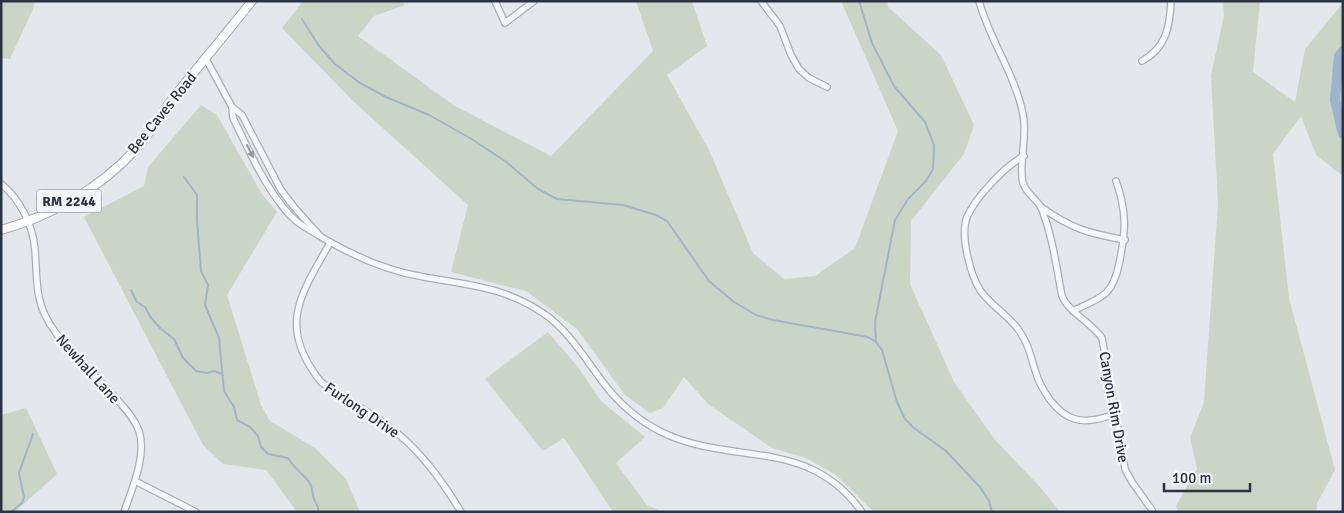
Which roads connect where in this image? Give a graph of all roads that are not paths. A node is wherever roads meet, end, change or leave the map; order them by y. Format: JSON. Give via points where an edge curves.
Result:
{"nodes":[{"id":1,"x":252,"y":1,"type":"edge"},
{"id":2,"x":495,"y":1,"type":"edge"},
{"id":3,"x":534,"y":1,"type":"edge"},
{"id":4,"x":761,"y":1,"type":"edge"},
{"id":5,"x":979,"y":1,"type":"edge"},
{"id":6,"x":1171,"y":1,"type":"edge"},
{"id":7,"x":206,"y":59,"type":"junction"},
{"id":8,"x":1142,"y":61,"type":"dead end"},
{"id":9,"x":827,"y":87,"type":"dead end"},
{"id":10,"x":232,"y":107,"type":"junction"},
{"id":11,"x":1024,"y":156,"type":"junction"},
{"id":12,"x":1116,"y":181,"type":"dead end"},
{"id":13,"x":1,"y":184,"type":"edge"},
{"id":14,"x":284,"y":193,"type":"junction"},
{"id":15,"x":276,"y":198,"type":"junction"},
{"id":16,"x":1041,"y":207,"type":"junction"},
{"id":17,"x":28,"y":222,"type":"junction"},
{"id":18,"x":1,"y":230,"type":"edge"},
{"id":19,"x":322,"y":237,"type":"junction"},
{"id":20,"x":1125,"y":240,"type":"junction"},
{"id":21,"x":330,"y":242,"type":"junction"},
{"id":22,"x":1073,"y":310,"type":"junction"},
{"id":23,"x":1116,"y":414,"type":"junction"},
{"id":24,"x":135,"y":481,"type":"junction"},
{"id":25,"x":1152,"y":510,"type":"dead end"},
{"id":26,"x":124,"y":512,"type":"edge"},
{"id":27,"x":196,"y":512,"type":"edge"},
{"id":28,"x":461,"y":512,"type":"edge"},
{"id":29,"x":862,"y":512,"type":"edge"}],
"edges":[{"from":1,"to":7,"type":"main road","name":"Bee Caves Road","number":"RM 2244"},
{"from":2,"to":3,"type":"street","via":[[505,23]]},
{"from":4,"to":9,"type":"street","via":[[780,26],[799,69]]},
{"from":5,"to":11,"type":"street","name":"Canyon Rim Drive","via":[[985,22],[1020,98],[1026,135]]},
{"from":6,"to":8,"type":"street","via":[[1168,29],[1161,44],[1153,55]]},
{"from":7,"to":10,"type":"street"},
{"from":7,"to":17,"type":"main road","name":"Bee Caves Road","number":"RM 2244","via":[[135,150],[102,181]]},
{"from":10,"to":14,"type":"street","via":[[242,115]]},
{"from":10,"to":15,"type":"street","one_way":true,"via":[[233,118]]},
{"from":11,"to":16,"type":"street","name":"Canyon Rim Drive","via":[[1023,182]]},
{"from":11,"to":23,"type":"street","via":[[1004,170],[966,219],[966,243],[973,277],[981,292],[1017,328],[1030,350],[1040,383],[1061,412],[1075,420],[1095,420]]},
{"from":12,"to":20,"type":"street","via":[[1123,198]]},
{"from":13,"to":17,"type":"street","name":"Newhall Lane","via":[[20,204]]},
{"from":14,"to":15,"type":"street"},
{"from":14,"to":19,"type":"street"},
{"from":15,"to":19,"type":"street","via":[[298,223]]},
{"from":16,"to":20,"type":"street","via":[[1059,220],[1085,231]]},
{"from":16,"to":22,"type":"street","name":"Canyon Rim Drive","via":[[1051,238],[1062,296]]},
{"from":17,"to":18,"type":"main road","name":"Bee Caves Road","number":"RM 2244"},
{"from":17,"to":24,"type":"street","name":"Newhall Lane","via":[[35,249],[38,294],[45,316],[58,337],[130,415],[140,432],[141,452]]},
{"from":19,"to":21,"type":"street"},
{"from":20,"to":22,"type":"street","via":[[1112,286],[1098,298]]},
{"from":21,"to":28,"type":"street","name":"Furlong Drive","via":[[299,300],[296,327],[301,350],[321,382],[391,428],[419,453]]},
{"from":21,"to":29,"type":"street","via":[[387,269],[484,287],[524,302],[564,332],[616,398],[646,423],[691,443],[785,460],[812,469],[843,490]]},
{"from":22,"to":23,"type":"street","name":"Canyon Rim Drive","via":[[1102,338]]},
{"from":23,"to":25,"type":"street","name":"Canyon Rim Drive","via":[[1125,469]]},
{"from":24,"to":26,"type":"street","name":"Newhall Lane"},
{"from":24,"to":27,"type":"street"}]}
